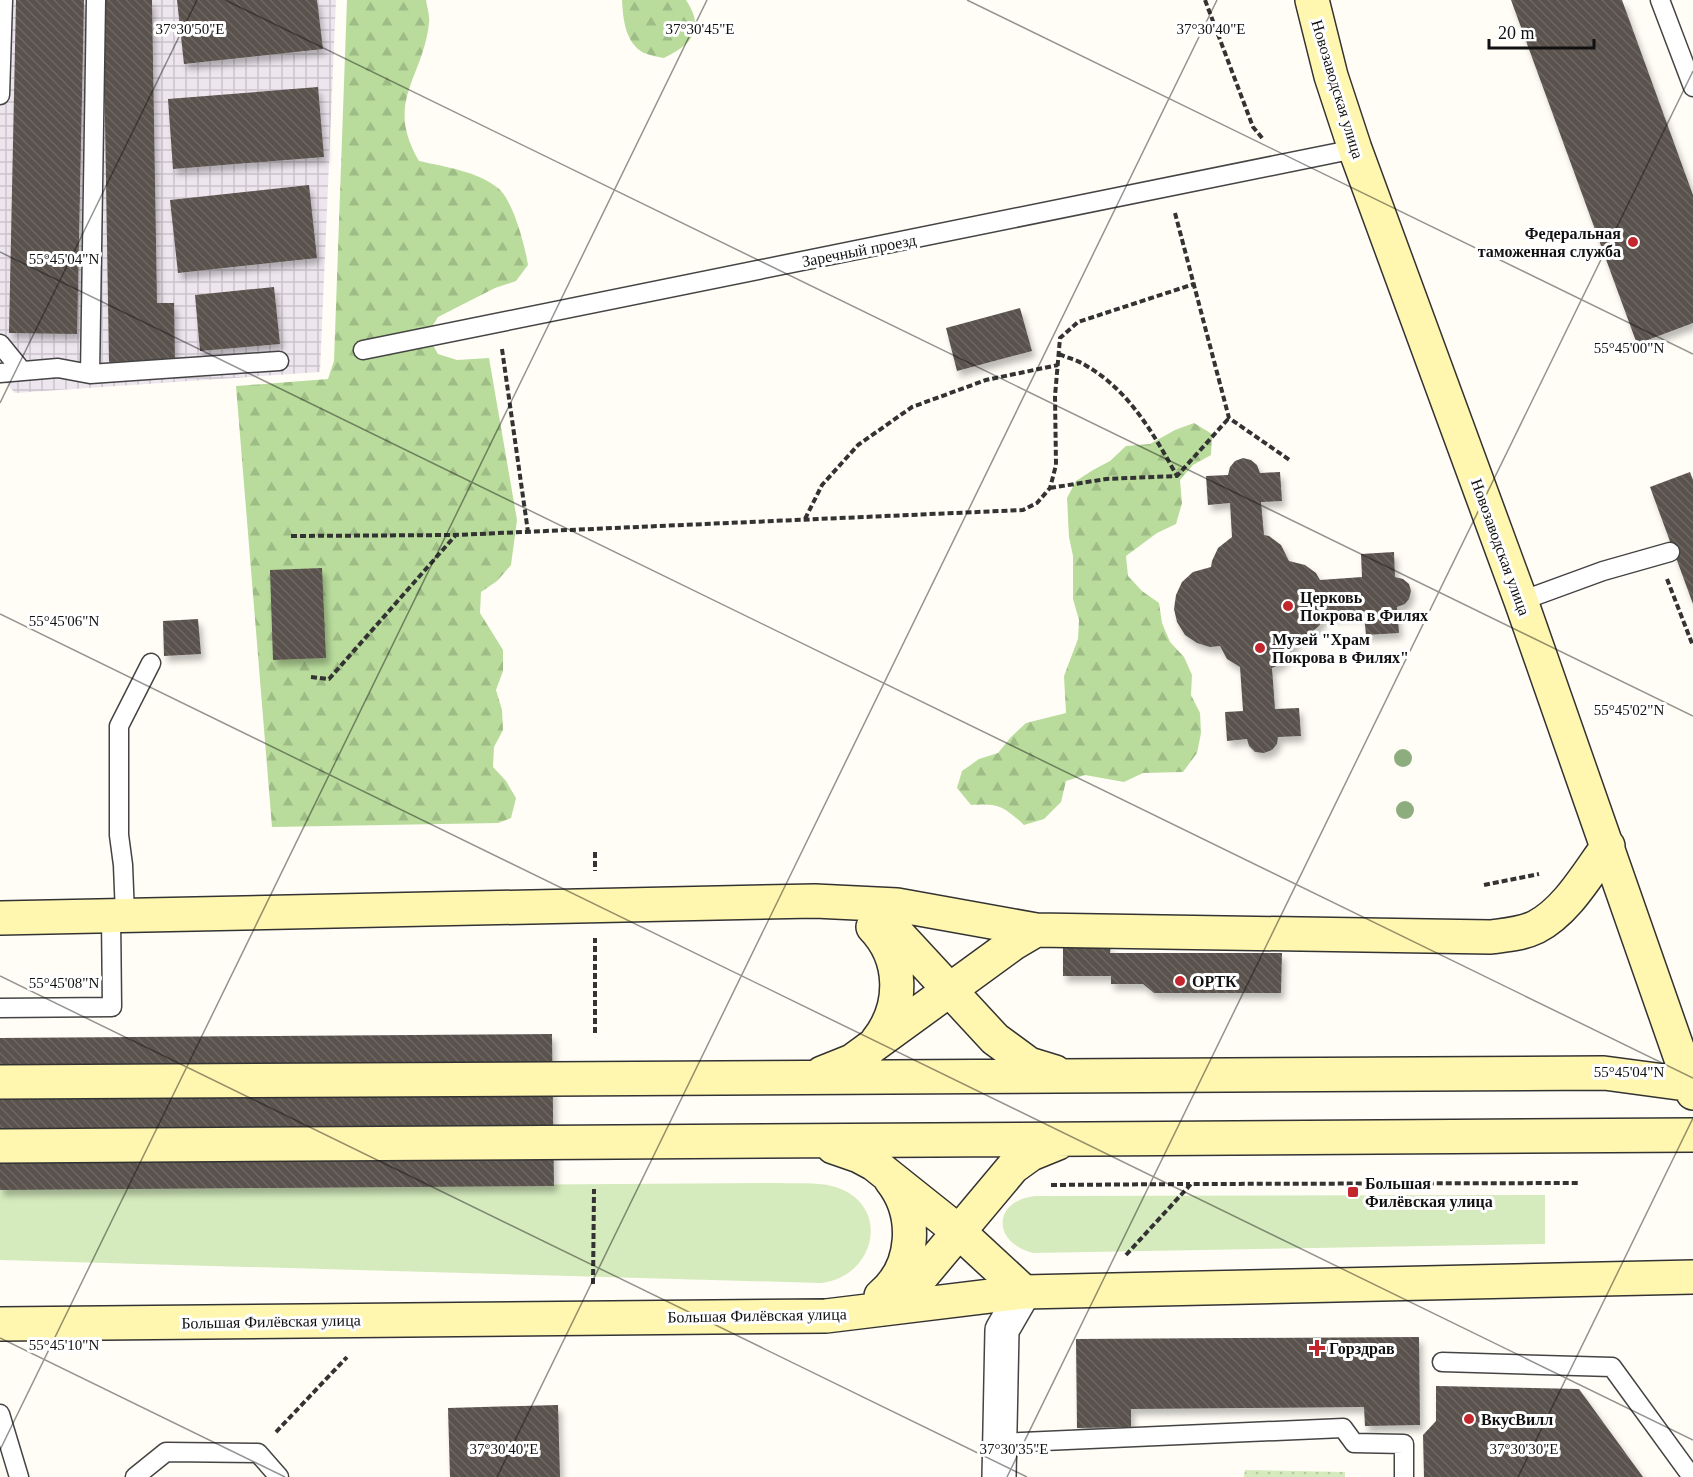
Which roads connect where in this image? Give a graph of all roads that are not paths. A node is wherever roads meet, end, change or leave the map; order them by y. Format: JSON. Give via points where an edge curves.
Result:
{"nodes":[{"id":1,"x":3,"y":0,"type":"edge"},
{"id":2,"x":96,"y":0,"type":"edge"},
{"id":3,"x":1312,"y":0,"type":"edge"},
{"id":4,"x":1659,"y":0,"type":"edge"},
{"id":5,"x":1693,"y":87,"type":"edge"},
{"id":6,"x":0,"y":95,"type":"edge"},
{"id":7,"x":1355,"y":149,"type":"junction"},
{"id":8,"x":0,"y":344,"type":"edge"},
{"id":9,"x":363,"y":351,"type":"dead end"},
{"id":10,"x":279,"y":361,"type":"dead end"},
{"id":11,"x":22,"y":371,"type":"junction"},
{"id":12,"x":0,"y":373,"type":"edge"},
{"id":13,"x":90,"y":374,"type":"junction"},
{"id":14,"x":1664,"y":554,"type":"road end"},
{"id":15,"x":1521,"y":602,"type":"junction"},
{"id":16,"x":151,"y":663,"type":"dead end"},
{"id":17,"x":1608,"y":846,"type":"junction"},
{"id":18,"x":815,"y":901,"type":"junction"},
{"id":19,"x":870,"y":904,"type":"junction"},
{"id":20,"x":118,"y":915,"type":"junction"},
{"id":21,"x":0,"y":918,"type":"edge"},
{"id":22,"x":1036,"y":930,"type":"junction"},
{"id":23,"x":950,"y":990,"type":"junction"},
{"id":24,"x":0,"y":1008,"type":"edge"},
{"id":25,"x":870,"y":1050,"type":"junction"},
{"id":26,"x":1075,"y":1077,"type":"junction"},
{"id":27,"x":803,"y":1078,"type":"junction"},
{"id":28,"x":0,"y":1082,"type":"edge"},
{"id":29,"x":1692,"y":1087,"type":"edge"},
{"id":30,"x":1693,"y":1135,"type":"edge"},
{"id":31,"x":1075,"y":1139,"type":"junction"},
{"id":32,"x":802,"y":1141,"type":"junction"},
{"id":33,"x":0,"y":1146,"type":"edge"},
{"id":34,"x":886,"y":1174,"type":"junction"},
{"id":35,"x":958,"y":1231,"type":"junction"},
{"id":36,"x":1693,"y":1277,"type":"edge"},
{"id":37,"x":1024,"y":1292,"type":"junction"},
{"id":38,"x":881,"y":1309,"type":"junction"},
{"id":39,"x":842,"y":1314,"type":"junction"},
{"id":40,"x":0,"y":1324,"type":"edge"},
{"id":41,"x":1442,"y":1362,"type":"dead end"},
{"id":42,"x":0,"y":1414,"type":"edge"},
{"id":43,"x":1000,"y":1443,"type":"junction"},
{"id":44,"x":19,"y":1477,"type":"edge"},
{"id":45,"x":135,"y":1477,"type":"edge"},
{"id":46,"x":279,"y":1477,"type":"edge"},
{"id":47,"x":999,"y":1477,"type":"edge"},
{"id":48,"x":1404,"y":1477,"type":"edge"},
{"id":49,"x":1692,"y":1477,"type":"edge"}],
"edges":[{"from":1,"to":6,"type":"lane"},
{"from":2,"to":13,"type":"lane"},
{"from":3,"to":7,"type":"street","name":"Новозаводская улица"},
{"from":4,"to":5,"type":"lane"},
{"from":7,"to":9,"type":"lane","name":"Заречный проезд"},
{"from":7,"to":15,"type":"street","name":"Новозаводская улица"},
{"from":8,"to":11,"type":"lane"},
{"from":10,"to":13,"type":"lane"},
{"from":11,"to":12,"type":"lane"},
{"from":11,"to":13,"type":"lane","via":[[57,368]]},
{"from":14,"to":15,"type":"lane","via":[[1603,571]]},
{"from":15,"to":17,"type":"street","name":"Новозаводская улица"},
{"from":16,"to":20,"type":"lane","via":[[119,726],[119,835],[123,865]]},
{"from":17,"to":22,"type":"street","via":[[1552,916],[1516,934],[1491,937]]},
{"from":17,"to":29,"type":"street","name":"Новозаводская улица"},
{"from":18,"to":19,"type":"street"},
{"from":18,"to":20,"type":"street"},
{"from":18,"to":25,"type":"street","via":[[864,920],[884,939],[891,952],[897,976],[896,1002]]},
{"from":19,"to":22,"type":"street","via":[[897,905]]},
{"from":19,"to":23,"type":"street"},
{"from":20,"to":21,"type":"street"},
{"from":20,"to":24,"type":"lane","via":[[112,1007]]},
{"from":22,"to":23,"type":"street"},
{"from":23,"to":25,"type":"street"},
{"from":23,"to":26,"type":"street","via":[[1011,1052],[1029,1064]]},
{"from":25,"to":27,"type":"street","via":[[833,1071]]},
{"from":26,"to":27,"type":"street"},
{"from":26,"to":29,"type":"street","via":[[1604,1073]]},
{"from":27,"to":28,"type":"street"},
{"from":30,"to":31,"type":"street"},
{"from":31,"to":32,"type":"street"},
{"from":31,"to":35,"type":"street","via":[[1050,1145],[1013,1167]]},
{"from":32,"to":33,"type":"street"},
{"from":32,"to":34,"type":"street","via":[[859,1156]]},
{"from":34,"to":35,"type":"street"},
{"from":34,"to":39,"type":"street","via":[[897,1188],[909,1219],[903,1266],[872,1303]]},
{"from":35,"to":37,"type":"street"},
{"from":35,"to":38,"type":"street","via":[[910,1290]]},
{"from":36,"to":37,"type":"street","name":"Большая Филёвская улица"},
{"from":37,"to":38,"type":"street","name":"Большая Филёвская улица"},
{"from":37,"to":43,"type":"street","via":[[1002,1330]]},
{"from":38,"to":39,"type":"street","name":"Большая Филёвская улица"},
{"from":39,"to":40,"type":"street","name":"Большая Филёвская улица"},
{"from":41,"to":49,"type":"lane","via":[[1612,1367]]},
{"from":42,"to":44,"type":"lane"},
{"from":43,"to":47,"type":"street"},
{"from":43,"to":48,"type":"lane","via":[[1343,1428],[1354,1443],[1404,1444]]},
{"from":45,"to":46,"type":"lane","via":[[166,1452],[258,1453]]}]}
